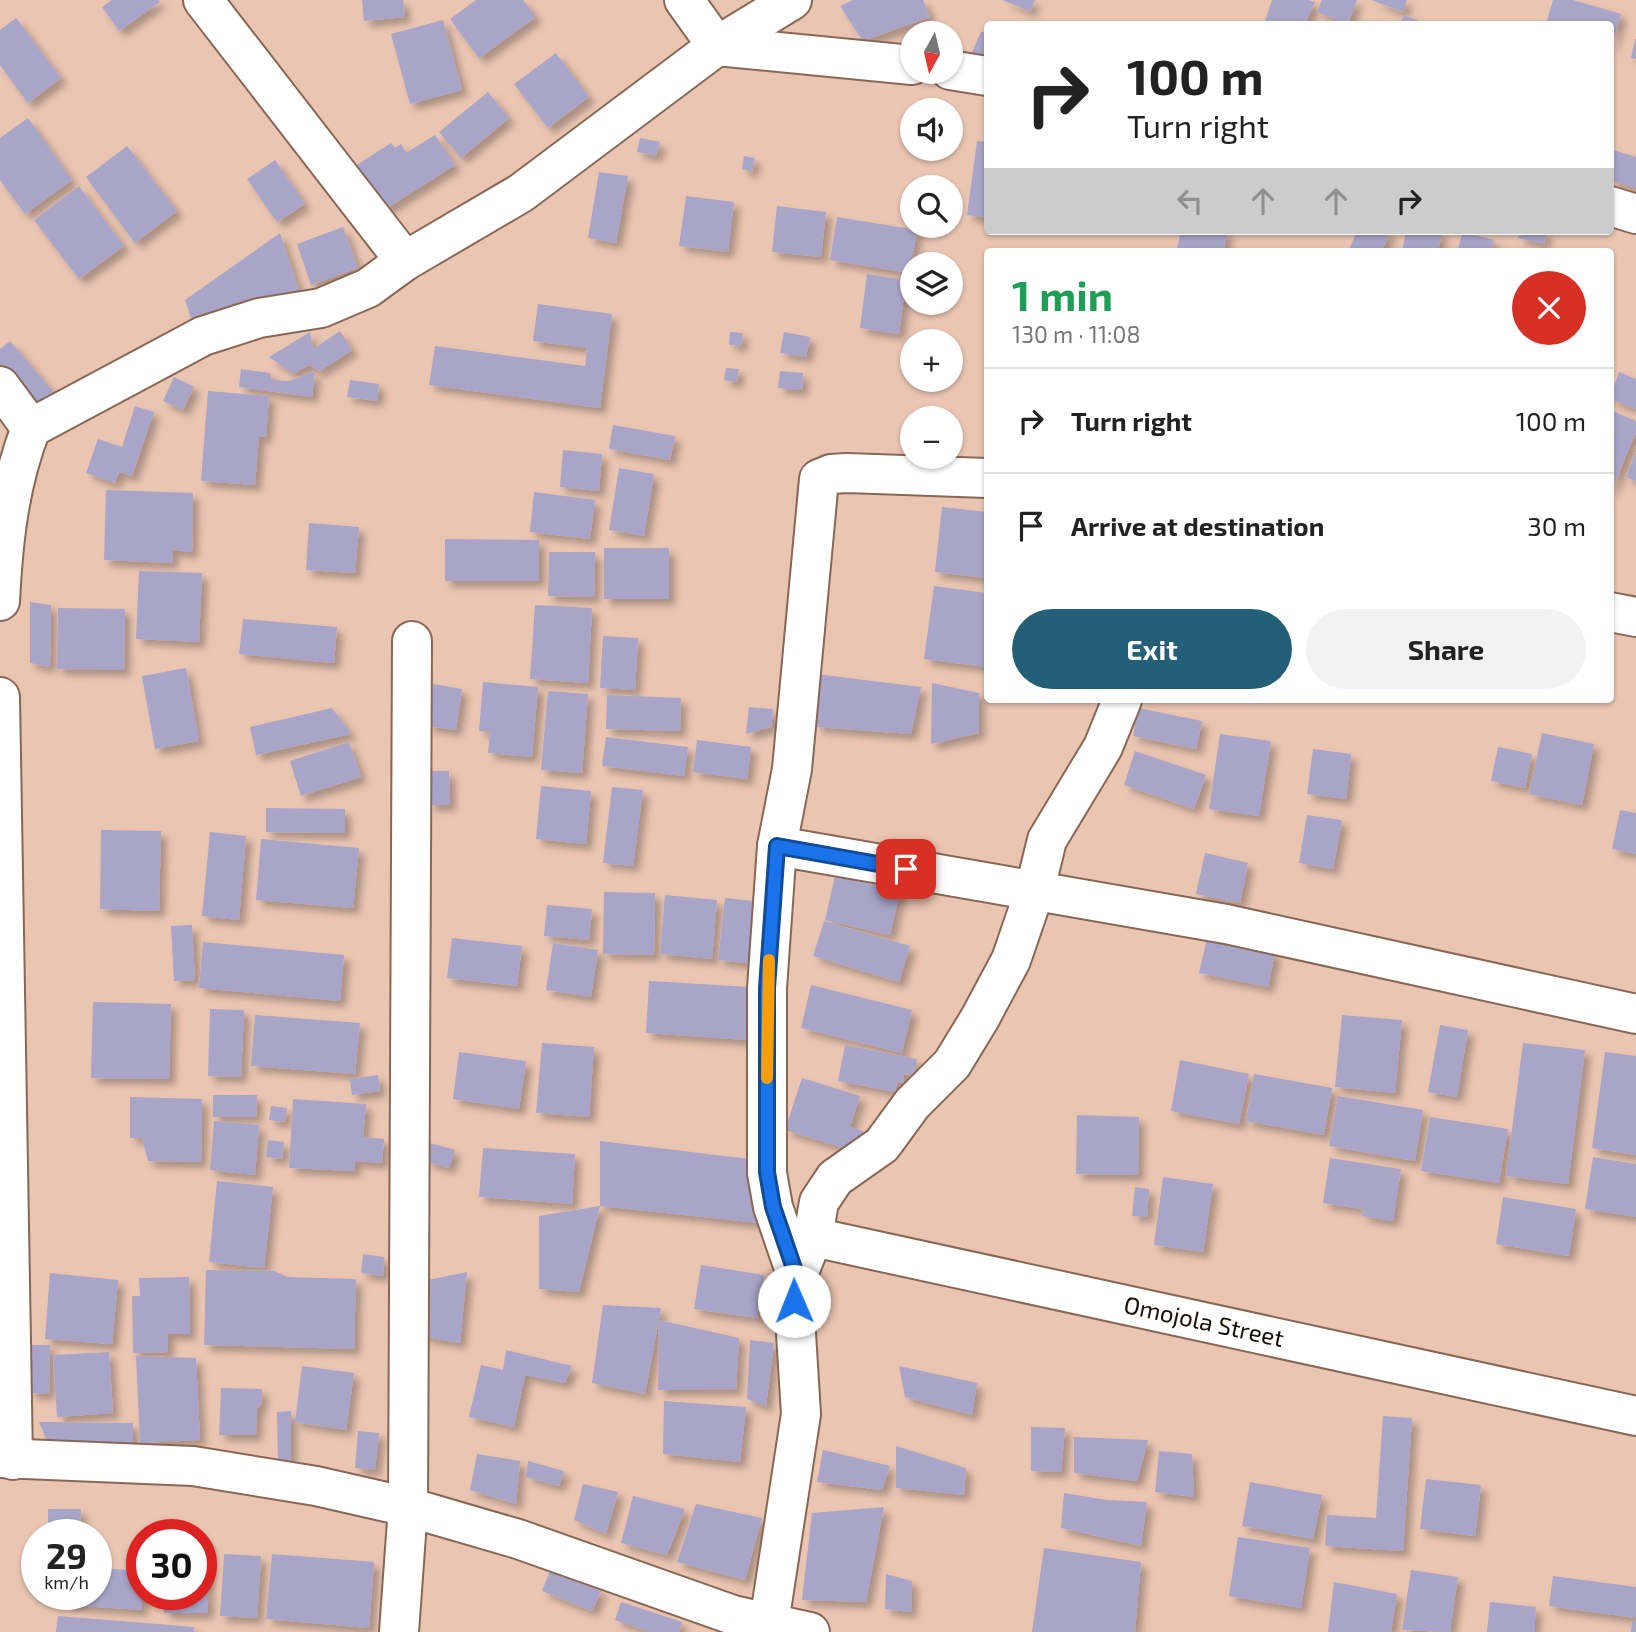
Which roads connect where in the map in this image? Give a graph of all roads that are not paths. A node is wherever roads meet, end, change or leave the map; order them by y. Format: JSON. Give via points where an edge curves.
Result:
{"nodes":[{"id":1,"x":203,"y":0,"type":"edge"},
{"id":2,"x":684,"y":0,"type":"edge"},
{"id":3,"x":792,"y":0,"type":"edge"},
{"id":4,"x":717,"y":46,"type":"junction"},
{"id":5,"x":900,"y":64,"type":"edge"},
{"id":6,"x":963,"y":72,"type":"edge"},
{"id":7,"x":984,"y":76,"type":"edge"},
{"id":8,"x":1614,"y":207,"type":"edge"},
{"id":9,"x":1636,"y":214,"type":"edge"},
{"id":10,"x":405,"y":261,"type":"junction"},
{"id":11,"x":0,"y":387,"type":"edge"},
{"id":12,"x":31,"y":428,"type":"junction"},
{"id":13,"x":984,"y":478,"type":"edge"},
{"id":14,"x":0,"y":601,"type":"edge"},
{"id":15,"x":1614,"y":613,"type":"edge"},
{"id":16,"x":1636,"y":617,"type":"edge"},
{"id":17,"x":412,"y":642,"type":"dead end"},
{"id":18,"x":0,"y":697,"type":"edge"},
{"id":19,"x":1121,"y":703,"type":"edge"},
{"id":20,"x":777,"y":846,"type":"junction"},
{"id":21,"x":1034,"y":892,"type":"junction"},
{"id":22,"x":1636,"y":1014,"type":"edge"},
{"id":23,"x":813,"y":1237,"type":"junction"},
{"id":24,"x":797,"y":1277,"type":"junction"},
{"id":25,"x":1636,"y":1416,"type":"edge"},
{"id":26,"x":7,"y":1459,"type":"edge"},
{"id":27,"x":408,"y":1507,"type":"junction"},
{"id":28,"x":769,"y":1623,"type":"junction"},
{"id":29,"x":399,"y":1632,"type":"edge"},
{"id":30,"x":810,"y":1632,"type":"edge"}],
"edges":[{"from":1,"to":10,"type":"street"},
{"from":2,"to":4,"type":"street"},
{"from":3,"to":4,"type":"street"},
{"from":4,"to":5,"type":"street"},
{"from":4,"to":10,"type":"street","via":[[522,193]]},
{"from":6,"to":7,"type":"street"},
{"from":8,"to":9,"type":"street"},
{"from":10,"to":12,"type":"street","via":[[368,288],[321,308],[259,318],[203,336]]},
{"from":11,"to":12,"type":"street"},
{"from":12,"to":14,"type":"street","via":[[20,456],[3,537]]},
{"from":13,"to":20,"type":"street","via":[[847,473],[819,479],[792,769]]},
{"from":15,"to":16,"type":"street"},
{"from":17,"to":27,"type":"street"},
{"from":18,"to":26,"type":"street"},
{"from":19,"to":21,"type":"street","via":[[1103,747],[1047,840]]},
{"from":20,"to":21,"type":"street"},
{"from":20,"to":24,"type":"street","via":[[767,988],[767,1172],[773,1207]]},
{"from":21,"to":22,"type":"street","via":[[1226,924]]},
{"from":21,"to":23,"type":"street","via":[[1011,960],[952,1064],[912,1104],[882,1145],[835,1178],[820,1202]]},
{"from":23,"to":24,"type":"street"},
{"from":23,"to":25,"type":"street","name":"Omojola Street"},
{"from":24,"to":28,"type":"street","via":[[794,1301],[802,1414]]},
{"from":26,"to":27,"type":"street","via":[[193,1466]]},
{"from":27,"to":28,"type":"street"},
{"from":27,"to":29,"type":"street"},
{"from":28,"to":30,"type":"street"}]}
